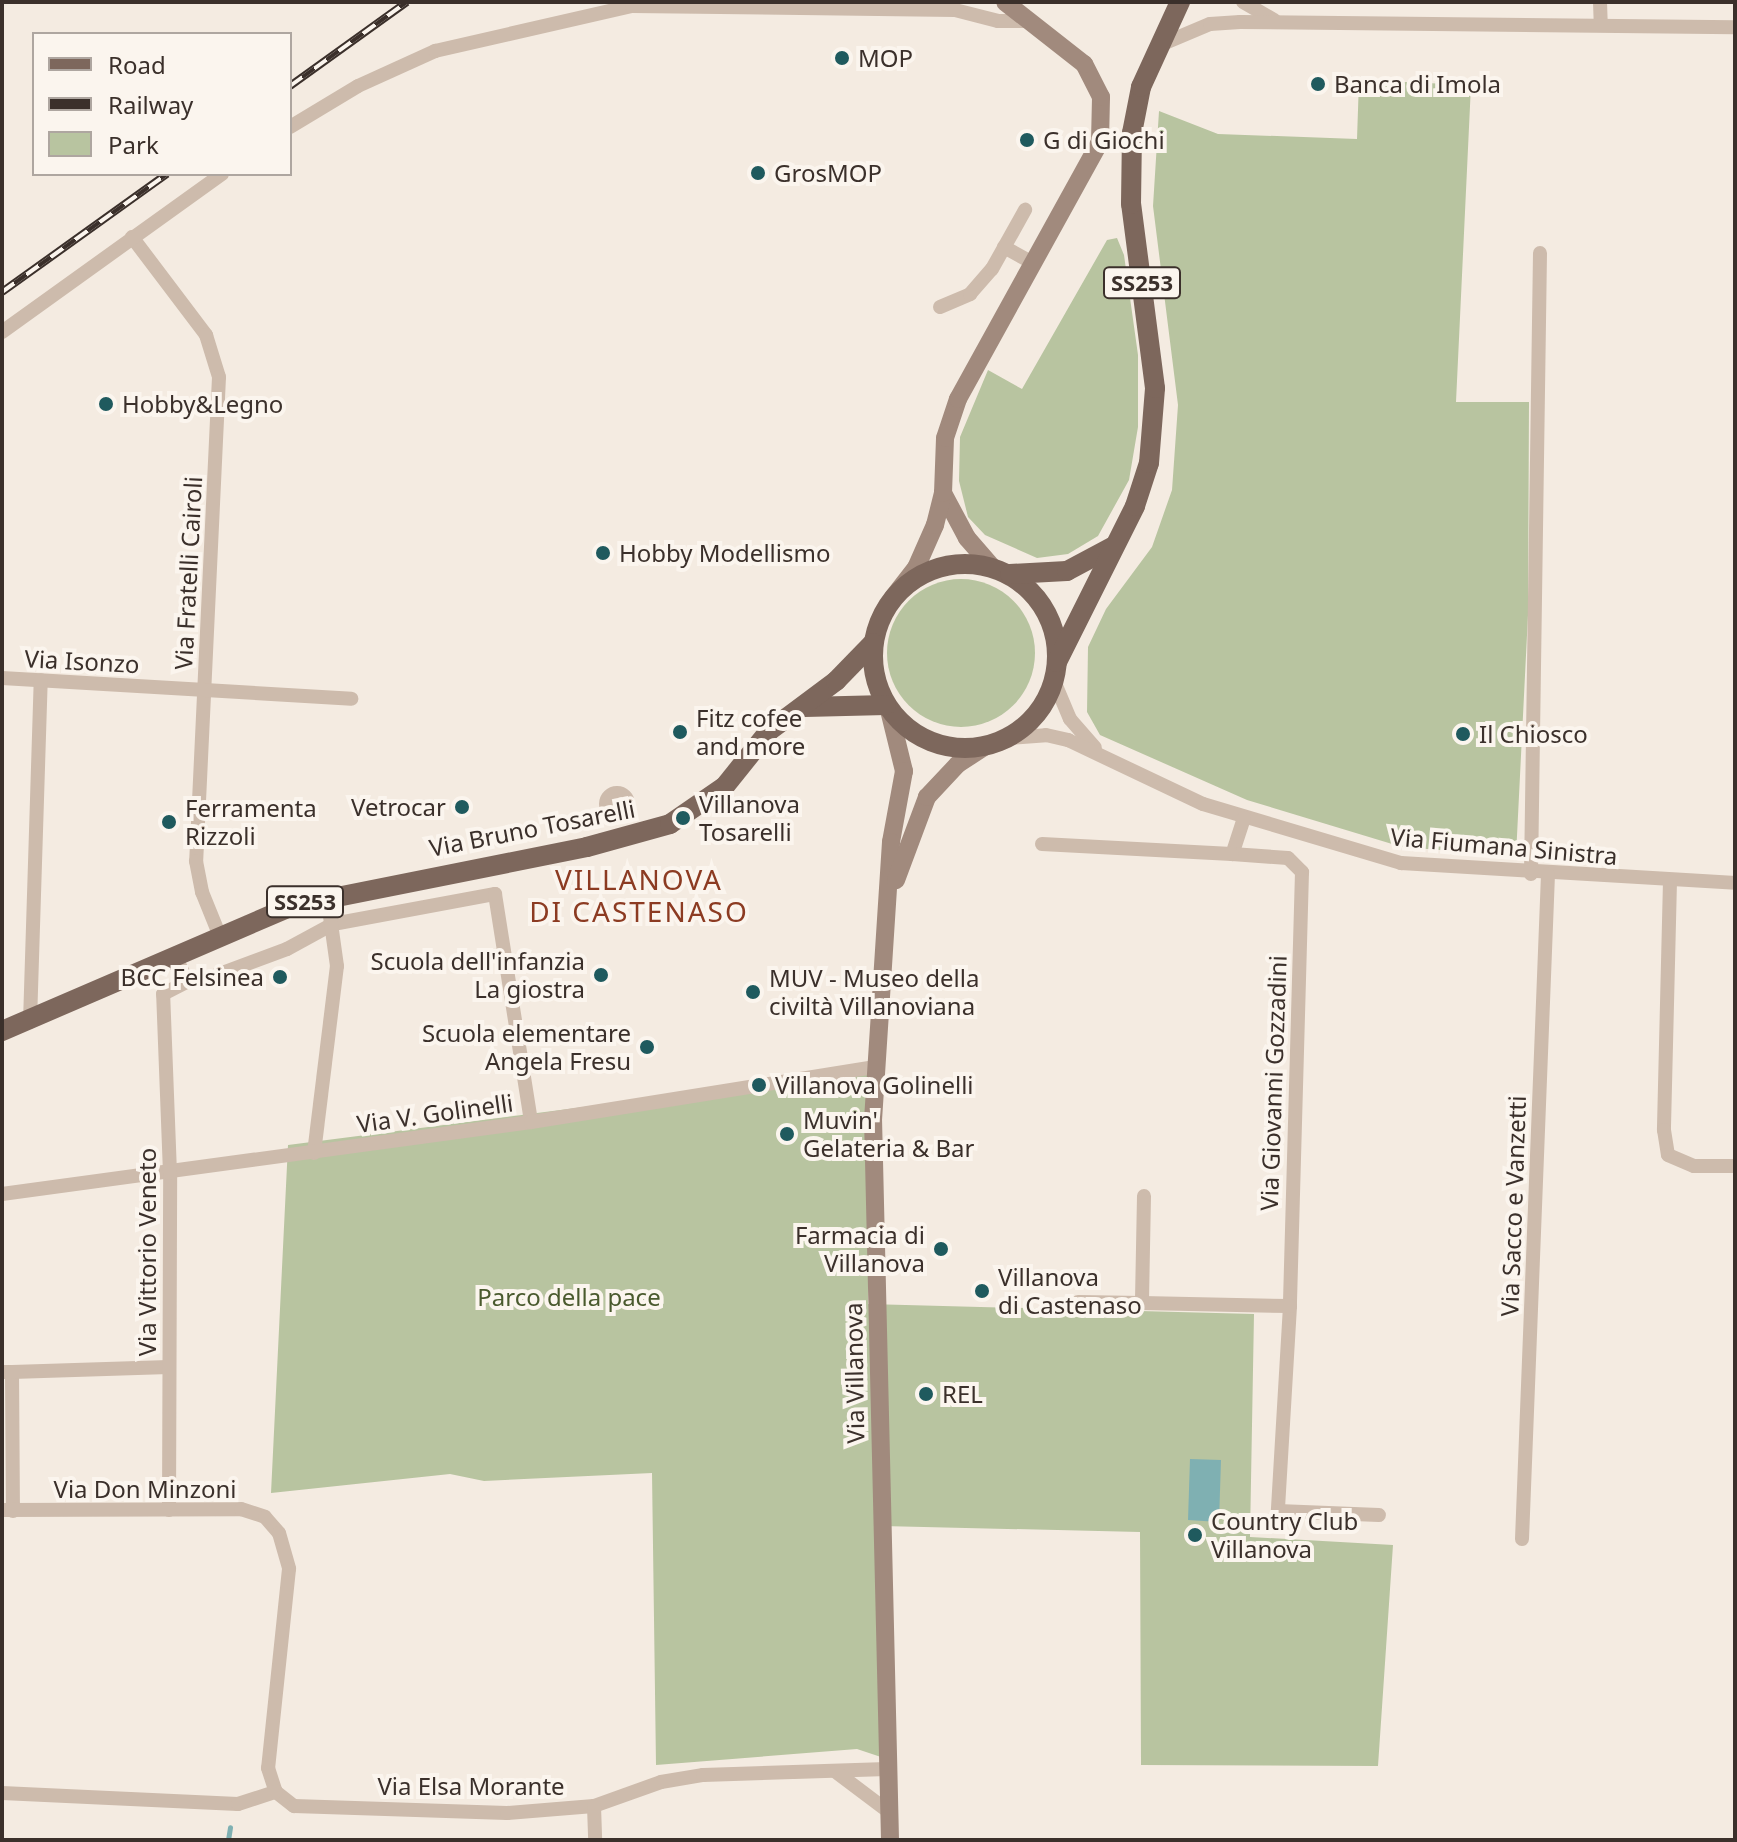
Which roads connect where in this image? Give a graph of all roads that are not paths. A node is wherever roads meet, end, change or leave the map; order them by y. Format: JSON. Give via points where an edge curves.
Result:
{"nodes":[{"id":1,"x":972,"y":2,"type":"edge"},
{"id":2,"x":1005,"y":2,"type":"edge"},
{"id":3,"x":1180,"y":2,"type":"edge"},
{"id":4,"x":1243,"y":2,"type":"edge"},
{"id":5,"x":1600,"y":2,"type":"edge"},
{"id":6,"x":955,"y":10,"type":"junction"},
{"id":7,"x":1024,"y":21,"type":"junction"},
{"id":8,"x":1278,"y":22,"type":"junction"},
{"id":9,"x":1601,"y":25,"type":"junction"},
{"id":10,"x":1735,"y":27,"type":"edge"},
{"id":11,"x":1158,"y":45,"type":"junction"},
{"id":12,"x":292,"y":126,"type":"edge"},
{"id":13,"x":219,"y":176,"type":"edge"},
{"id":14,"x":1025,"y":210,"type":"dead end"},
{"id":15,"x":132,"y":237,"type":"junction"},
{"id":16,"x":1004,"y":247,"type":"junction"},
{"id":17,"x":1540,"y":253,"type":"dead end"},
{"id":18,"x":1033,"y":263,"type":"junction"},
{"id":19,"x":940,"y":307,"type":"dead end"},
{"id":20,"x":2,"y":332,"type":"edge"},
{"id":21,"x":943,"y":493,"type":"junction"},
{"id":22,"x":1112,"y":547,"type":"junction"},
{"id":23,"x":1000,"y":571,"type":"junction"},
{"id":24,"x":894,"y":596,"type":"junction"},
{"id":25,"x":873,"y":643,"type":"junction"},
{"id":26,"x":1056,"y":672,"type":"junction"},
{"id":27,"x":2,"y":678,"type":"edge"},
{"id":28,"x":41,"y":680,"type":"junction"},
{"id":29,"x":203,"y":690,"type":"junction"},
{"id":30,"x":351,"y":699,"type":"dead end"},
{"id":31,"x":887,"y":707,"type":"junction"},
{"id":32,"x":797,"y":708,"type":"junction"},
{"id":33,"x":1007,"y":738,"type":"junction"},
{"id":34,"x":986,"y":746,"type":"junction"},
{"id":35,"x":1095,"y":749,"type":"junction"},
{"id":36,"x":620,"y":814,"type":"dead end"},
{"id":37,"x":1244,"y":818,"type":"junction"},
{"id":38,"x":628,"y":838,"type":"junction"},
{"id":39,"x":1042,"y":844,"type":"dead end"},
{"id":40,"x":1232,"y":854,"type":"junction"},
{"id":41,"x":1531,"y":874,"type":"junction"},
{"id":42,"x":1548,"y":875,"type":"junction"},
{"id":43,"x":1670,"y":881,"type":"junction"},
{"id":44,"x":1735,"y":883,"type":"edge"},
{"id":45,"x":327,"y":895,"type":"junction"},
{"id":46,"x":888,"y":906,"type":"junction"},
{"id":47,"x":333,"y":924,"type":"junction"},
{"id":48,"x":219,"y":934,"type":"junction"},
{"id":49,"x":174,"y":955,"type":"junction"},
{"id":50,"x":188,"y":981,"type":"junction"},
{"id":51,"x":30,"y":1022,"type":"junction"},
{"id":52,"x":2,"y":1031,"type":"edge"},
{"id":53,"x":874,"y":1067,"type":"junction"},
{"id":54,"x":531,"y":1122,"type":"junction"},
{"id":55,"x":314,"y":1153,"type":"junction"},
{"id":56,"x":1735,"y":1166,"type":"edge"},
{"id":57,"x":170,"y":1173,"type":"junction"},
{"id":58,"x":2,"y":1194,"type":"edge"},
{"id":59,"x":1144,"y":1196,"type":"dead end"},
{"id":60,"x":1078,"y":1302,"type":"dead end"},
{"id":61,"x":1142,"y":1303,"type":"junction"},
{"id":62,"x":1290,"y":1306,"type":"junction"},
{"id":63,"x":169,"y":1367,"type":"junction"},
{"id":64,"x":7,"y":1372,"type":"edge"},
{"id":65,"x":169,"y":1510,"type":"junction"},
{"id":66,"x":7,"y":1511,"type":"edge"},
{"id":67,"x":1379,"y":1515,"type":"dead end"},
{"id":68,"x":1522,"y":1539,"type":"dead end"},
{"id":69,"x":887,"y":1769,"type":"junction"},
{"id":70,"x":836,"y":1772,"type":"junction"},
{"id":71,"x":276,"y":1792,"type":"junction"},
{"id":72,"x":2,"y":1793,"type":"edge"},
{"id":73,"x":594,"y":1806,"type":"junction"},
{"id":74,"x":889,"y":1812,"type":"junction"},
{"id":75,"x":595,"y":1840,"type":"edge"},
{"id":76,"x":890,"y":1840,"type":"edge"}],
"edges":[{"from":1,"to":6,"type":"street"},
{"from":2,"to":7,"type":"main road"},
{"from":3,"to":11,"type":"main road","number":"SS253"},
{"from":4,"to":8,"type":"street"},
{"from":5,"to":9,"type":"street"},
{"from":6,"to":7,"type":"street","via":[[998,21]]},
{"from":6,"to":12,"type":"street","via":[[632,6],[435,51],[358,86]]},
{"from":7,"to":18,"type":"main road","via":[[1073,53],[1090,72],[1103,109],[1100,142]]},
{"from":8,"to":9,"type":"street"},
{"from":8,"to":11,"type":"street","via":[[1210,24]]},
{"from":9,"to":10,"type":"street"},
{"from":11,"to":22,"type":"main road","number":"SS253","via":[[1136,109],[1131,166],[1155,388],[1153,440],[1135,506]]},
{"from":13,"to":15,"type":"street"},
{"from":14,"to":16,"type":"street"},
{"from":15,"to":20,"type":"street"},
{"from":15,"to":29,"type":"street","name":"Via Fratelli Cairoli","via":[[206,335],[219,377]]},
{"from":16,"to":18,"type":"street"},
{"from":16,"to":19,"type":"street","via":[[970,294]]},
{"from":17,"to":41,"type":"street"},
{"from":18,"to":21,"type":"main road","via":[[949,420]]},
{"from":21,"to":23,"type":"main road","via":[[963,532]]},
{"from":21,"to":24,"type":"main road","via":[[928,547]]},
{"from":22,"to":23,"type":"main road","number":"SS253","via":[[1067,571]]},
{"from":22,"to":26,"type":"main road","number":"SS253"},
{"from":23,"to":24,"type":"main road","number":"SS253","via":[[971,563],[929,570]]},
{"from":23,"to":26,"type":"main road","via":[[1046,611]]},
{"from":24,"to":25,"type":"main road","number":"SS253"},
{"from":25,"to":31,"type":"main road","via":[[872,665]]},
{"from":25,"to":32,"type":"main road","name":"Via Bruno Tosarelli","number":"SS253","via":[[836,681]]},
{"from":26,"to":33,"type":"main road","number":"SS253","via":[[1035,714]]},
{"from":26,"to":35,"type":"street","name":"Via Fiumana Sinistra","via":[[1070,719]]},
{"from":27,"to":28,"type":"street","name":"Via Isonzo"},
{"from":28,"to":29,"type":"street","name":"Via Isonzo"},
{"from":28,"to":51,"type":"street"},
{"from":29,"to":30,"type":"street","name":"Via Isonzo"},
{"from":29,"to":48,"type":"street","name":"Via Fratelli Cairoli","via":[[196,861]]},
{"from":31,"to":32,"type":"main road"},
{"from":31,"to":34,"type":"main road","number":"SS253","via":[[904,726],[943,746]]},
{"from":31,"to":46,"type":"main road","name":"Via Villanova","via":[[904,771],[891,842]]},
{"from":32,"to":38,"type":"main road","name":"Via Bruno Tosarelli","number":"SS253","via":[[705,804],[670,824]]},
{"from":33,"to":34,"type":"main road","number":"SS253"},
{"from":33,"to":35,"type":"street","name":"Via Fiumana Sinistra","via":[[1046,735]]},
{"from":34,"to":46,"type":"main road","name":"Via Villanova","via":[[958,764],[927,797]]},
{"from":35,"to":37,"type":"street","name":"Via Fiumana Sinistra","via":[[1154,781]]},
{"from":36,"to":38,"type":"street"},
{"from":37,"to":40,"type":"street"},
{"from":37,"to":41,"type":"street","name":"Via Fiumana Sinistra","via":[[1401,863]]},
{"from":38,"to":45,"type":"main road","name":"Via Bruno Tosarelli","number":"SS253"},
{"from":39,"to":40,"type":"street"},
{"from":40,"to":62,"type":"street","name":"Via Giovanni Gozzadini","via":[[1297,862],[1302,872]]},
{"from":41,"to":42,"type":"street","name":"Via Fiumana Sinistra"},
{"from":42,"to":43,"type":"street","name":"Via Fiumana Sinistra"},
{"from":42,"to":68,"type":"street","name":"Via Sacco e Vanzetti"},
{"from":43,"to":44,"type":"street","name":"Via Fiumana Sinistra"},
{"from":43,"to":56,"type":"street","via":[[1664,1130],[1668,1155],[1694,1166]]},
{"from":45,"to":47,"type":"street"},
{"from":45,"to":48,"type":"main road","name":"Via Bruno Tosarelli","number":"SS253"},
{"from":46,"to":53,"type":"main road","name":"Via Villanova"},
{"from":47,"to":50,"type":"street","via":[[260,960]]},
{"from":47,"to":54,"type":"street","via":[[495,894]]},
{"from":47,"to":55,"type":"street","via":[[337,966]]},
{"from":48,"to":49,"type":"main road","name":"Via Bruno Tosarelli","number":"SS253"},
{"from":49,"to":50,"type":"street"},
{"from":49,"to":51,"type":"main road","name":"Via Bruno Tosarelli","number":"SS253"},
{"from":50,"to":57,"type":"street","name":"Via Vittorio Veneto","via":[[163,994]]},
{"from":51,"to":52,"type":"main road","name":"Via Bruno Tosarelli","number":"SS253"},
{"from":53,"to":54,"type":"street","name":"Via V. Golinelli"},
{"from":53,"to":69,"type":"main road","name":"Via Villanova"},
{"from":54,"to":55,"type":"street","name":"Via V. Golinelli"},
{"from":55,"to":57,"type":"street","name":"Via V. Golinelli"},
{"from":57,"to":58,"type":"street","name":"Via V. Golinelli"},
{"from":57,"to":63,"type":"street","name":"Via Vittorio Veneto"},
{"from":59,"to":61,"type":"street"},
{"from":60,"to":61,"type":"street"},
{"from":61,"to":62,"type":"street"},
{"from":62,"to":67,"type":"street","name":"Via Giovanni Gozzadini","via":[[1278,1511]]},
{"from":63,"to":64,"type":"street"},
{"from":63,"to":65,"type":"street","name":"Via Vittorio Veneto"},
{"from":64,"to":66,"type":"street"},
{"from":65,"to":66,"type":"street","name":"Via Don Minzoni"},
{"from":65,"to":71,"type":"street","name":"Via Don Minzoni","via":[[241,1509],[265,1517],[279,1533],[289,1569],[268,1768]]},
{"from":69,"to":70,"type":"street","name":"Via Elsa Morante"},
{"from":69,"to":74,"type":"main road","name":"Via Villanova"},
{"from":70,"to":73,"type":"street","name":"Via Elsa Morante","via":[[703,1775],[661,1782]]},
{"from":70,"to":74,"type":"street"},
{"from":71,"to":72,"type":"street","via":[[238,1804]]},
{"from":71,"to":73,"type":"street","name":"Via Elsa Morante","via":[[294,1806],[507,1813]]},
{"from":73,"to":75,"type":"street"},
{"from":74,"to":76,"type":"main road","name":"Via Villanova"}]}
